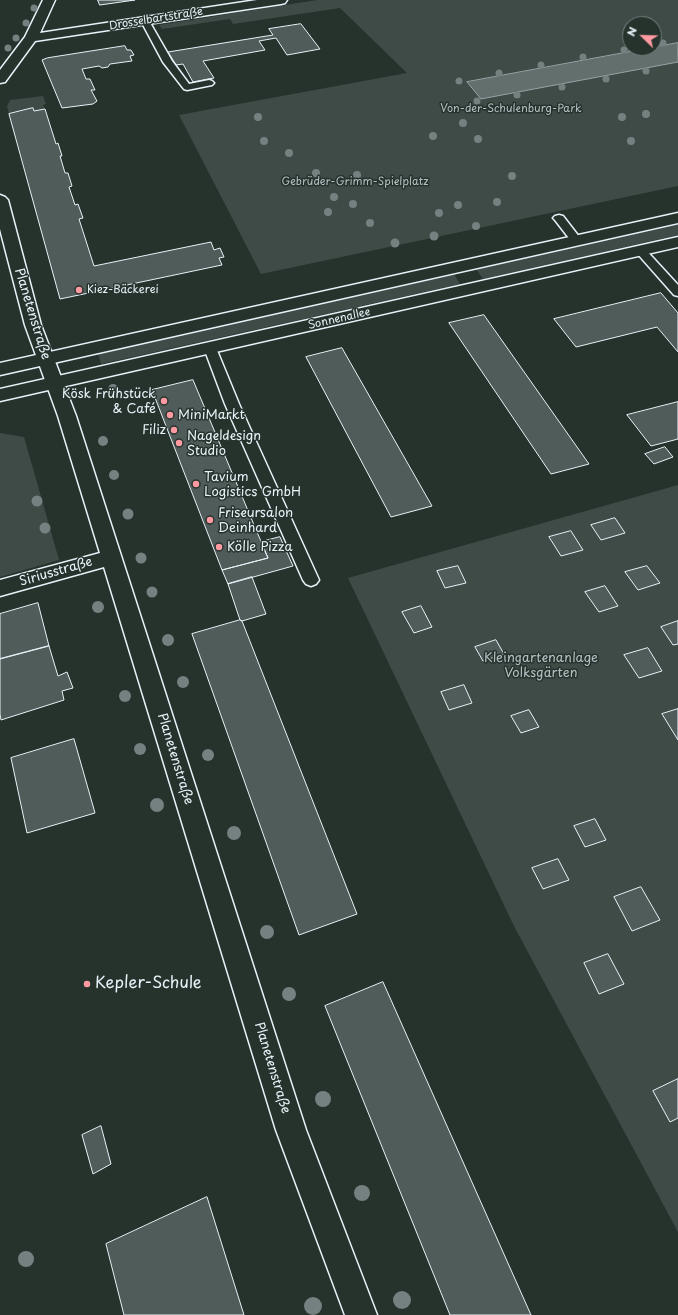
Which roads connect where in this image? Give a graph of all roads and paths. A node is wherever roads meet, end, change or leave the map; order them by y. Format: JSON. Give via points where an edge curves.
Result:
{"nodes":[{"id":1,"x":49,"y":0,"type":"edge"},
{"id":2,"x":281,"y":0,"type":"edge"},
{"id":3,"x":145,"y":21,"type":"junction"},
{"id":4,"x":31,"y":38,"type":"junction"},
{"id":5,"x":0,"y":79,"type":"edge"},
{"id":6,"x":209,"y":83,"type":"dead end"},
{"id":7,"x":0,"y":202,"type":"edge"},
{"id":8,"x":559,"y":218,"type":"dead end"},
{"id":9,"x":678,"y":218,"type":"edge"},
{"id":10,"x":576,"y":240,"type":"junction"},
{"id":11,"x":678,"y":242,"type":"edge"},
{"id":12,"x":640,"y":250,"type":"junction"},
{"id":13,"x":678,"y":292,"type":"edge"},
{"id":14,"x":210,"y":348,"type":"junction"},
{"id":15,"x":45,"y":358,"type":"junction"},
{"id":16,"x":0,"y":368,"type":"edge"},
{"id":17,"x":55,"y":383,"type":"junction"},
{"id":18,"x":0,"y":395,"type":"edge"},
{"id":19,"x":112,"y":557,"type":"junction"},
{"id":20,"x":311,"y":580,"type":"dead end"},
{"id":21,"x":0,"y":588,"type":"edge"},
{"id":22,"x":361,"y":1315,"type":"edge"}],
"edges":[{"from":1,"to":4,"type":"street"},
{"from":2,"to":3,"type":"street","name":"Drosselbartstraße"},
{"from":3,"to":4,"type":"street","name":"Drosselbartstraße"},
{"from":3,"to":6,"type":"lane","via":[[168,62],[187,87]]},
{"from":4,"to":5,"type":"street"},
{"from":7,"to":15,"type":"street","name":"Planetenstraße","via":[[32,325]]},
{"from":8,"to":10,"type":"lane"},
{"from":9,"to":10,"type":"street","name":"Sonnenallee"},
{"from":10,"to":15,"type":"street","name":"Sonnenallee"},
{"from":11,"to":12,"type":"street","name":"Sonnenallee"},
{"from":12,"to":13,"type":"lane"},
{"from":12,"to":14,"type":"street","name":"Sonnenallee"},
{"from":14,"to":17,"type":"street","name":"Sonnenallee"},
{"from":14,"to":20,"type":"lane","via":[[232,404]]},
{"from":15,"to":16,"type":"street","name":"Sonnenallee"},
{"from":15,"to":17,"type":"street","name":"Planetenstraße"},
{"from":17,"to":18,"type":"street","name":"Sonnenallee"},
{"from":17,"to":19,"type":"street","name":"Planetenstraße"},
{"from":19,"to":21,"type":"street","name":"Siriusstraße"},
{"from":19,"to":22,"type":"street","name":"Planetenstraße","via":[[292,1130]]}]}
